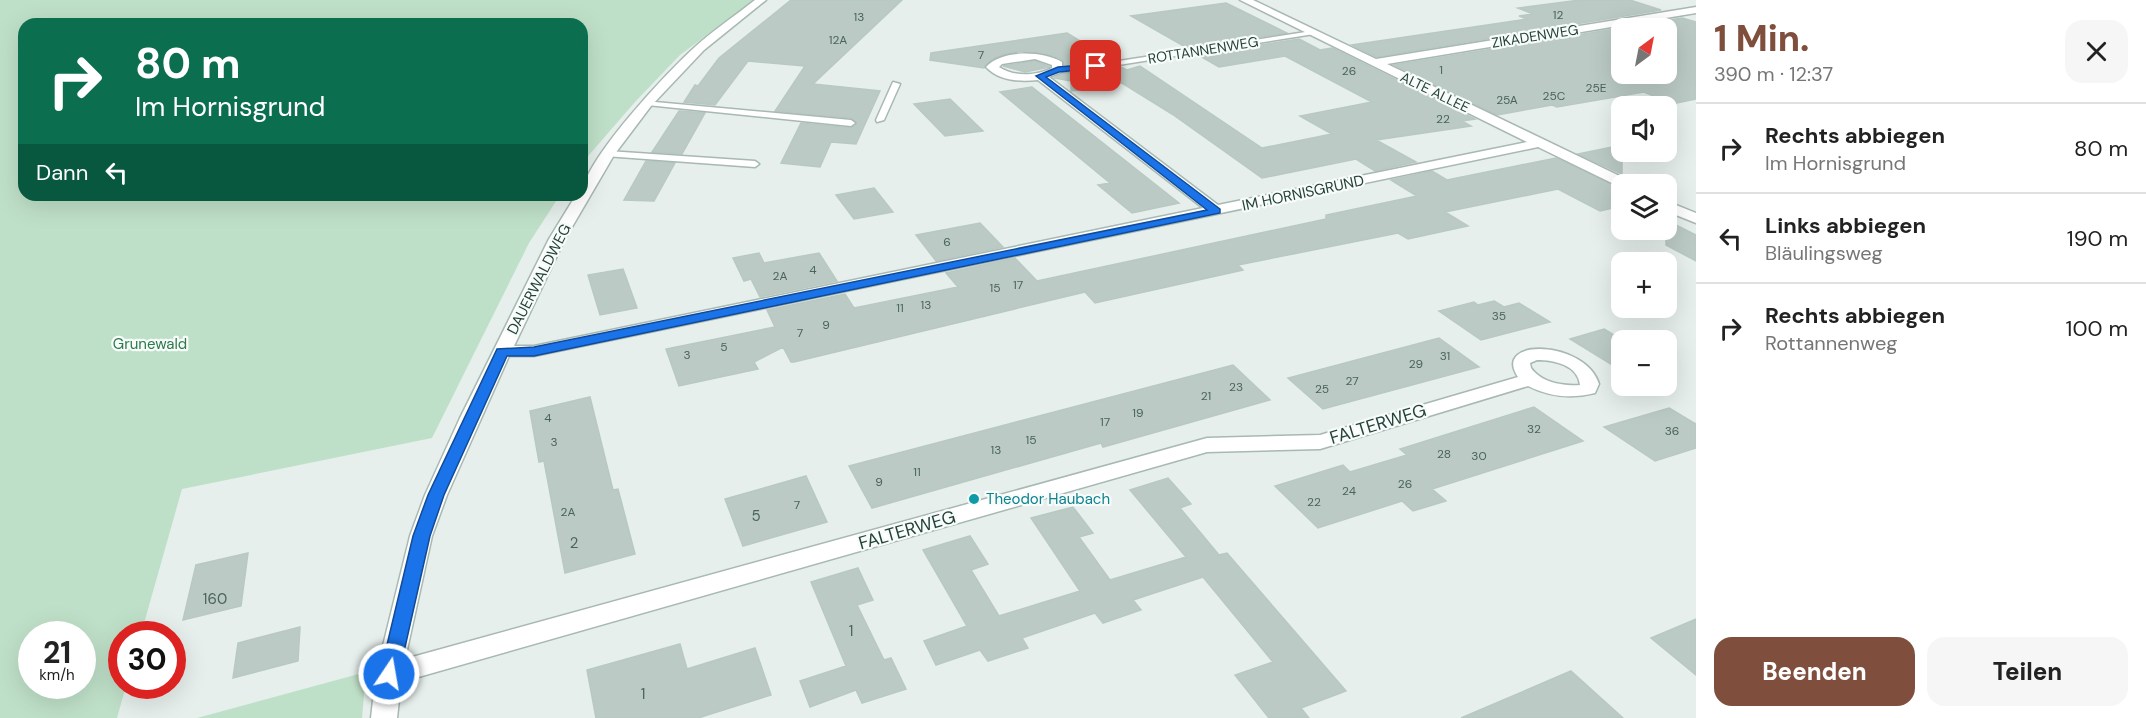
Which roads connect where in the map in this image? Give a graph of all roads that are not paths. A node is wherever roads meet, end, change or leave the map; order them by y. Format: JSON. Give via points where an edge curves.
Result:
{"nodes":[{"id":1,"x":761,"y":0,"type":"edge"},
{"id":2,"x":1245,"y":0,"type":"edge"},
{"id":3,"x":1696,"y":10,"type":"edge"},
{"id":4,"x":1312,"y":33,"type":"junction"},
{"id":5,"x":1375,"y":63,"type":"junction"},
{"id":6,"x":1058,"y":70,"type":"junction"},
{"id":7,"x":1040,"y":76,"type":"junction"},
{"id":8,"x":896,"y":84,"type":"dead end"},
{"id":9,"x":647,"y":103,"type":"junction"},
{"id":10,"x":880,"y":120,"type":"dead end"},
{"id":11,"x":851,"y":123,"type":"dead end"},
{"id":12,"x":1539,"y":143,"type":"junction"},
{"id":13,"x":608,"y":154,"type":"junction"},
{"id":14,"x":755,"y":164,"type":"dead end"},
{"id":15,"x":1611,"y":177,"type":"edge"},
{"id":16,"x":588,"y":187,"type":"edge"},
{"id":17,"x":580,"y":201,"type":"edge"},
{"id":18,"x":1696,"y":203,"type":"edge"},
{"id":19,"x":1677,"y":205,"type":"edge"},
{"id":20,"x":1677,"y":210,"type":"edge"},
{"id":21,"x":1216,"y":211,"type":"junction"},
{"id":22,"x":1696,"y":219,"type":"edge"},
{"id":23,"x":502,"y":351,"type":"junction"},
{"id":24,"x":1531,"y":379,"type":"dead end"},
{"id":25,"x":389,"y":674,"type":"junction"},
{"id":26,"x":384,"y":718,"type":"edge"}],
"edges":[{"from":1,"to":9,"type":"street","name":"DAUERWALDWEG","via":[[700,48]]},
{"from":2,"to":4,"type":"street","name":"ALTE ALLEE"},
{"from":3,"to":5,"type":"street","name":"ZIKADENWEG"},
{"from":4,"to":5,"type":"street","name":"ALTE ALLEE"},
{"from":4,"to":6,"type":"lane","name":"ROTTANNENWEG"},
{"from":5,"to":12,"type":"street","name":"ALTE ALLEE"},
{"from":6,"to":7,"type":"street"},
{"from":6,"to":7,"type":"street","via":[[1054,61],[1035,56],[999,61],[992,68],[1008,75]]},
{"from":7,"to":21,"type":"street"},
{"from":8,"to":10,"type":"lane"},
{"from":9,"to":11,"type":"lane"},
{"from":9,"to":13,"type":"street","name":"DAUERWALDWEG"},
{"from":12,"to":15,"type":"street","name":"ALTE ALLEE"},
{"from":12,"to":21,"type":"street","name":"IM HORNISGRUND"},
{"from":13,"to":14,"type":"lane"},
{"from":13,"to":16,"type":"street","name":"DAUERWALDWEG"},
{"from":17,"to":23,"type":"street","name":"DAUERWALDWEG"},
{"from":18,"to":19,"type":"street"},
{"from":20,"to":22,"type":"street"},
{"from":21,"to":23,"type":"street","name":"IM HORNISGRUND","via":[[534,351]]},
{"from":23,"to":25,"type":"street","name":"DAUERWALDWEG","via":[[421,536]]},
{"from":24,"to":25,"type":"street","name":"FALTERWEG","via":[[1320,442],[1207,445]]},
{"from":25,"to":26,"type":"street","name":"DAUERWALDWEG"}]}
